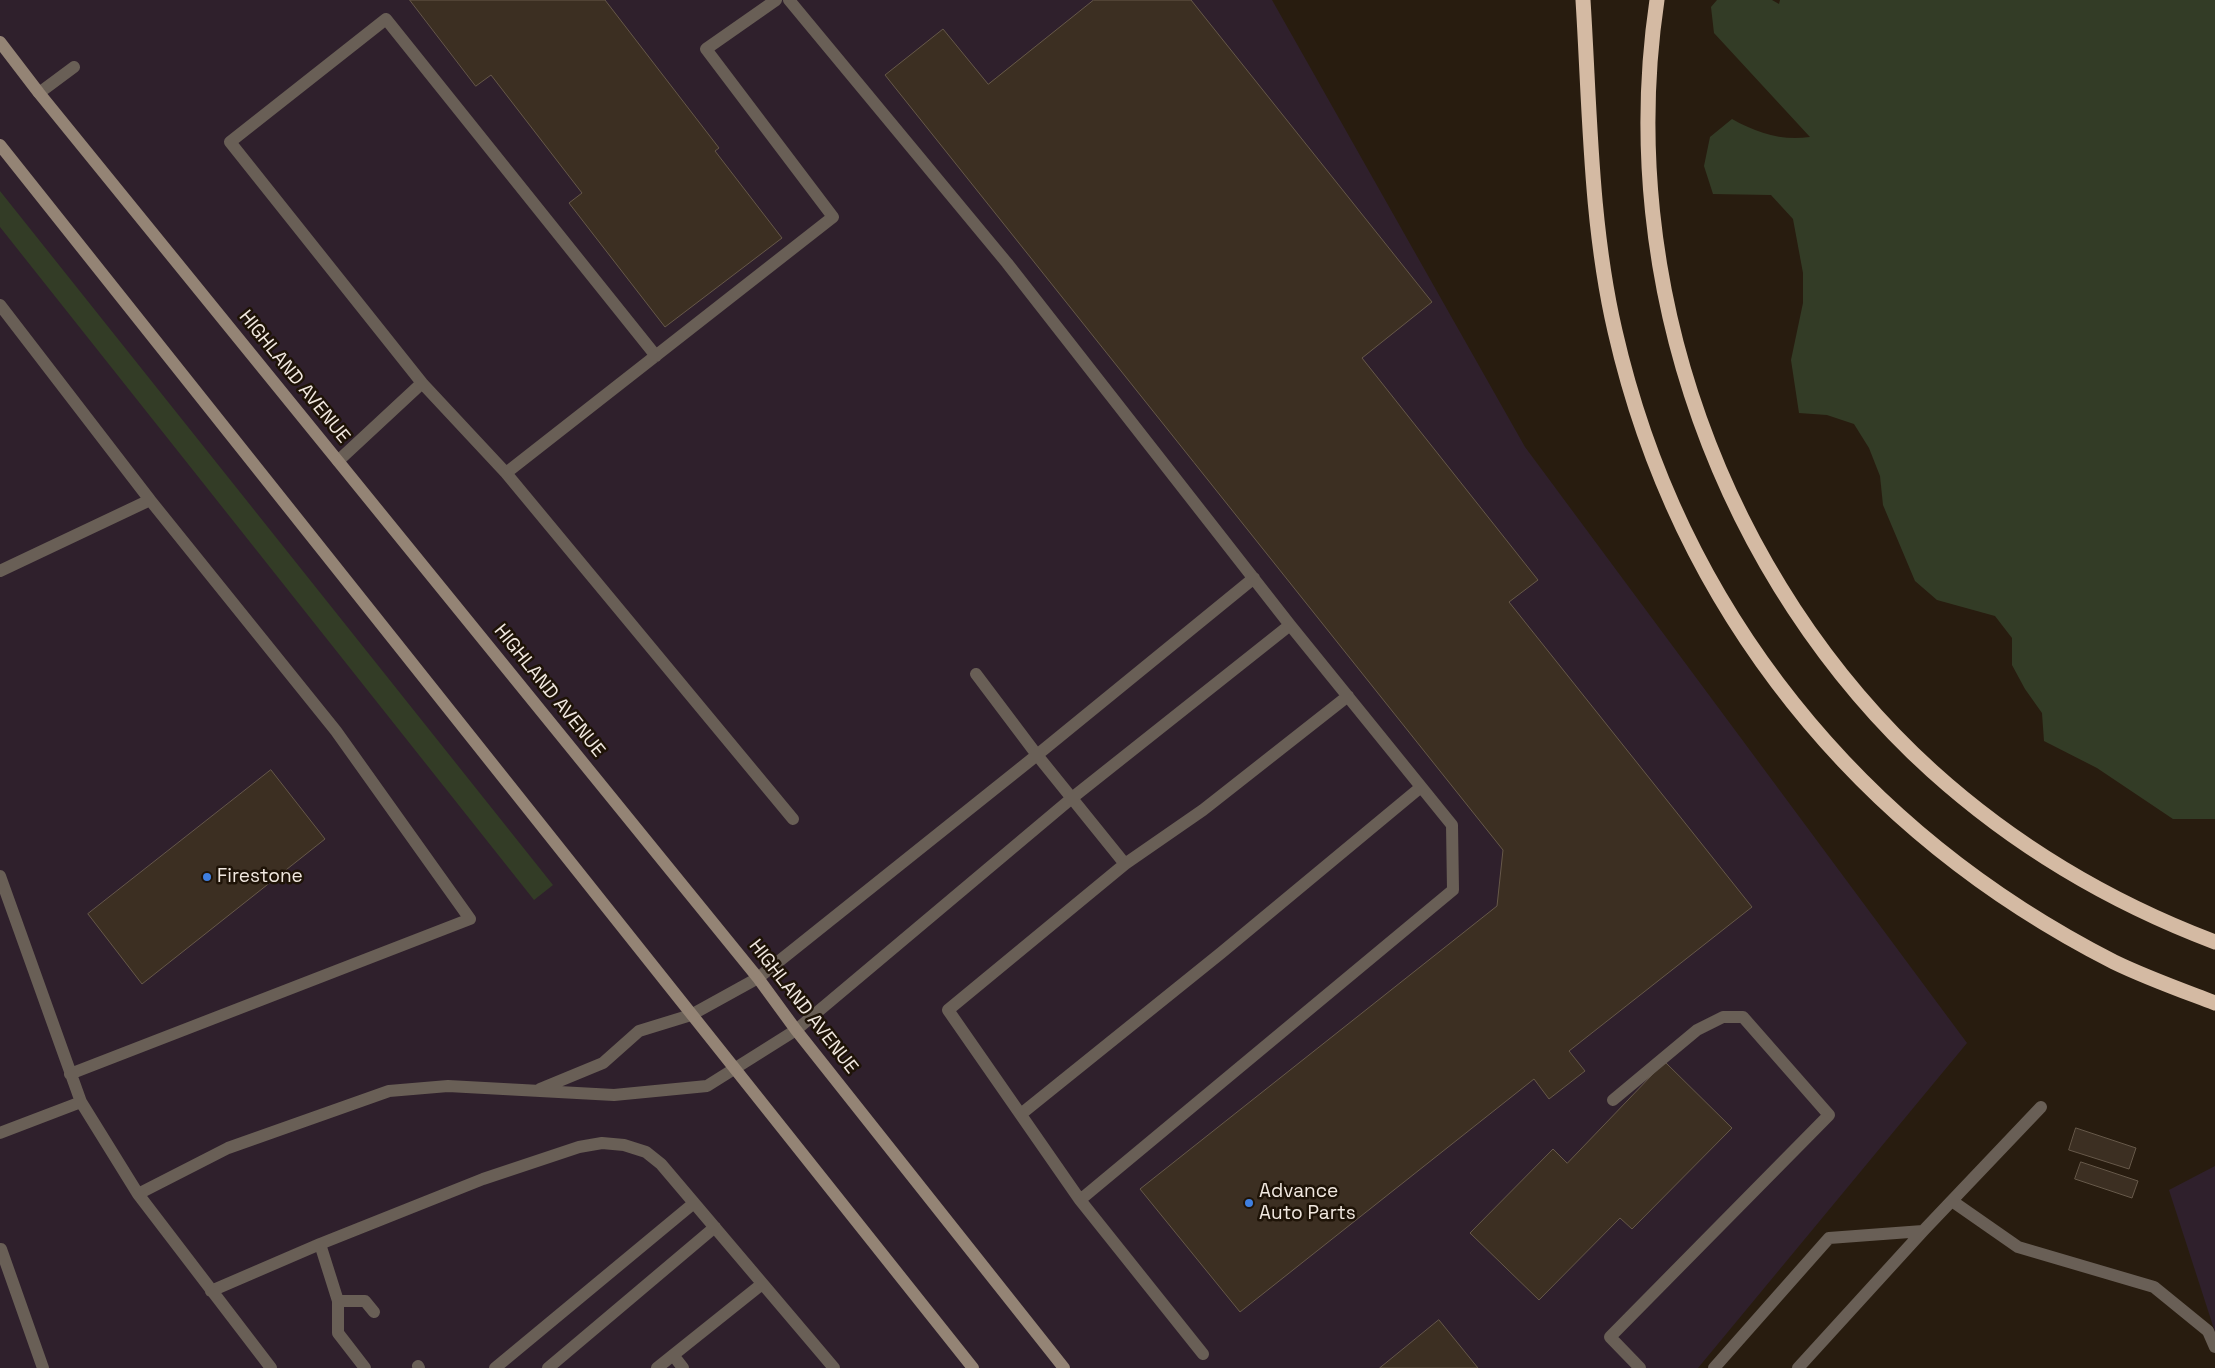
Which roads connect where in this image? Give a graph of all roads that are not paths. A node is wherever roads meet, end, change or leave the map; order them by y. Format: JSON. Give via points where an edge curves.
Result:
{"nodes":[{"id":1,"x":776,"y":0,"type":"edge"},
{"id":2,"x":789,"y":0,"type":"edge"},
{"id":3,"x":1583,"y":0,"type":"edge"},
{"id":4,"x":1657,"y":0,"type":"edge"},
{"id":5,"x":0,"y":42,"type":"edge"},
{"id":6,"x":74,"y":67,"type":"dead end"},
{"id":7,"x":39,"y":93,"type":"junction"},
{"id":8,"x":0,"y":145,"type":"edge"},
{"id":9,"x":0,"y":305,"type":"edge"},
{"id":10,"x":656,"y":356,"type":"junction"},
{"id":11,"x":422,"y":383,"type":"junction"},
{"id":12,"x":338,"y":461,"type":"junction"},
{"id":13,"x":506,"y":474,"type":"junction"},
{"id":14,"x":150,"y":500,"type":"junction"},
{"id":15,"x":0,"y":571,"type":"edge"},
{"id":16,"x":1254,"y":578,"type":"junction"},
{"id":17,"x":1290,"y":625,"type":"junction"},
{"id":18,"x":976,"y":674,"type":"dead end"},
{"id":19,"x":1348,"y":696,"type":"junction"},
{"id":20,"x":1037,"y":755,"type":"junction"},
{"id":21,"x":1421,"y":787,"type":"junction"},
{"id":22,"x":1072,"y":798,"type":"junction"},
{"id":23,"x":793,"y":819,"type":"dead end"},
{"id":24,"x":1125,"y":864,"type":"junction"},
{"id":25,"x":0,"y":876,"type":"edge"},
{"id":26,"x":2215,"y":942,"type":"edge"},
{"id":27,"x":758,"y":978,"type":"junction"},
{"id":28,"x":2215,"y":1003,"type":"edge"},
{"id":29,"x":691,"y":1015,"type":"junction"},
{"id":30,"x":796,"y":1030,"type":"junction"},
{"id":31,"x":735,"y":1069,"type":"junction"},
{"id":32,"x":70,"y":1074,"type":"junction"},
{"id":33,"x":538,"y":1090,"type":"junction"},
{"id":34,"x":1613,"y":1100,"type":"dead end"},
{"id":35,"x":81,"y":1102,"type":"junction"},
{"id":36,"x":2041,"y":1107,"type":"dead end"},
{"id":37,"x":1020,"y":1114,"type":"junction"},
{"id":38,"x":0,"y":1133,"type":"edge"},
{"id":39,"x":138,"y":1194,"type":"junction"},
{"id":40,"x":1080,"y":1200,"type":"junction"},
{"id":41,"x":1952,"y":1201,"type":"junction"},
{"id":42,"x":694,"y":1203,"type":"junction"},
{"id":43,"x":715,"y":1227,"type":"junction"},
{"id":44,"x":1923,"y":1231,"type":"junction"},
{"id":45,"x":320,"y":1244,"type":"junction"},
{"id":46,"x":1,"y":1249,"type":"edge"},
{"id":47,"x":762,"y":1284,"type":"junction"},
{"id":48,"x":211,"y":1291,"type":"junction"},
{"id":49,"x":338,"y":1301,"type":"junction"},
{"id":50,"x":374,"y":1312,"type":"dead end"},
{"id":51,"x":2215,"y":1348,"type":"edge"},
{"id":52,"x":1203,"y":1354,"type":"dead end"},
{"id":53,"x":673,"y":1355,"type":"junction"},
{"id":54,"x":43,"y":1368,"type":"edge"},
{"id":55,"x":271,"y":1368,"type":"edge"},
{"id":56,"x":365,"y":1368,"type":"edge"},
{"id":57,"x":495,"y":1368,"type":"edge"},
{"id":58,"x":548,"y":1368,"type":"edge"},
{"id":59,"x":657,"y":1368,"type":"edge"},
{"id":60,"x":683,"y":1368,"type":"edge"},
{"id":61,"x":834,"y":1368,"type":"edge"},
{"id":62,"x":973,"y":1368,"type":"edge"},
{"id":63,"x":1064,"y":1368,"type":"edge"},
{"id":64,"x":1640,"y":1368,"type":"edge"},
{"id":65,"x":1714,"y":1368,"type":"edge"},
{"id":66,"x":1798,"y":1368,"type":"edge"}],
"edges":[{"from":1,"to":10,"type":"lane","via":[[706,49],[833,218]]},
{"from":2,"to":16,"type":"lane","via":[[1008,263]]},
{"from":3,"to":28,"type":"highway","via":[[1598,228],[1604,281],[1615,331],[1656,466],[1697,554],[1734,619],[1780,688],[1815,730],[1890,808],[1932,845],[1978,880],[2069,937],[2117,963]]},
{"from":4,"to":26,"type":"highway","via":[[1649,73],[1648,120],[1653,219],[1660,269],[1679,354],[1698,415],[1727,488],[1768,568],[1824,653],[1857,693],[1930,770],[1967,801],[2051,861],[2098,888]]},
{"from":5,"to":7,"type":"main road","name":"HIGHLAND AVENUE"},
{"from":6,"to":7,"type":"lane"},
{"from":7,"to":12,"type":"main road","name":"HIGHLAND AVENUE"},
{"from":8,"to":29,"type":"main road"},
{"from":9,"to":14,"type":"lane"},
{"from":10,"to":11,"type":"lane","via":[[386,19],[230,142]]},
{"from":10,"to":13,"type":"lane"},
{"from":11,"to":12,"type":"lane"},
{"from":11,"to":13,"type":"lane"},
{"from":12,"to":27,"type":"main road","name":"HIGHLAND AVENUE"},
{"from":13,"to":23,"type":"lane"},
{"from":14,"to":15,"type":"lane"},
{"from":14,"to":32,"type":"lane","via":[[336,731],[470,919]]},
{"from":16,"to":17,"type":"lane"},
{"from":16,"to":20,"type":"lane"},
{"from":17,"to":19,"type":"lane"},
{"from":17,"to":22,"type":"lane"},
{"from":18,"to":20,"type":"lane"},
{"from":19,"to":21,"type":"lane"},
{"from":19,"to":24,"type":"lane","via":[[1203,810]]},
{"from":20,"to":22,"type":"lane"},
{"from":20,"to":27,"type":"lane"},
{"from":21,"to":37,"type":"lane"},
{"from":21,"to":40,"type":"lane","via":[[1452,825],[1453,890]]},
{"from":22,"to":24,"type":"lane"},
{"from":22,"to":30,"type":"lane"},
{"from":24,"to":37,"type":"lane","via":[[948,1010]]},
{"from":25,"to":32,"type":"lane"},
{"from":27,"to":29,"type":"lane"},
{"from":27,"to":30,"type":"main road","name":"HIGHLAND AVENUE"},
{"from":29,"to":31,"type":"main road"},
{"from":29,"to":33,"type":"lane","via":[[639,1031],[603,1063]]},
{"from":30,"to":31,"type":"lane"},
{"from":30,"to":63,"type":"main road","name":"HIGHLAND AVENUE"},
{"from":31,"to":33,"type":"lane","via":[[707,1086],[614,1096]]},
{"from":31,"to":62,"type":"main road"},
{"from":32,"to":35,"type":"lane"},
{"from":33,"to":39,"type":"lane","via":[[448,1086],[389,1091],[228,1148]]},
{"from":34,"to":64,"type":"lane","via":[[1697,1030],[1723,1017],[1743,1017],[1829,1115],[1610,1337]]},
{"from":35,"to":38,"type":"lane"},
{"from":35,"to":39,"type":"lane"},
{"from":36,"to":41,"type":"lane"},
{"from":37,"to":40,"type":"lane"},
{"from":39,"to":48,"type":"lane"},
{"from":40,"to":52,"type":"lane"},
{"from":41,"to":44,"type":"lane"},
{"from":41,"to":51,"type":"lane","via":[[2018,1247],[2154,1288],[2208,1331]]},
{"from":42,"to":43,"type":"lane"},
{"from":42,"to":45,"type":"lane","via":[[661,1164],[646,1152],[602,1143],[579,1147],[482,1179]]},
{"from":42,"to":57,"type":"lane"},
{"from":43,"to":47,"type":"lane"},
{"from":43,"to":58,"type":"lane"},
{"from":44,"to":65,"type":"lane","via":[[1829,1238]]},
{"from":44,"to":66,"type":"lane"},
{"from":45,"to":48,"type":"lane"},
{"from":45,"to":49,"type":"lane"},
{"from":46,"to":54,"type":"lane"},
{"from":47,"to":53,"type":"lane"},
{"from":47,"to":61,"type":"lane"},
{"from":48,"to":55,"type":"lane"},
{"from":49,"to":50,"type":"lane","via":[[365,1301]]},
{"from":49,"to":56,"type":"lane","via":[[338,1333]]},
{"from":53,"to":59,"type":"lane"},
{"from":53,"to":60,"type":"lane"}]}
